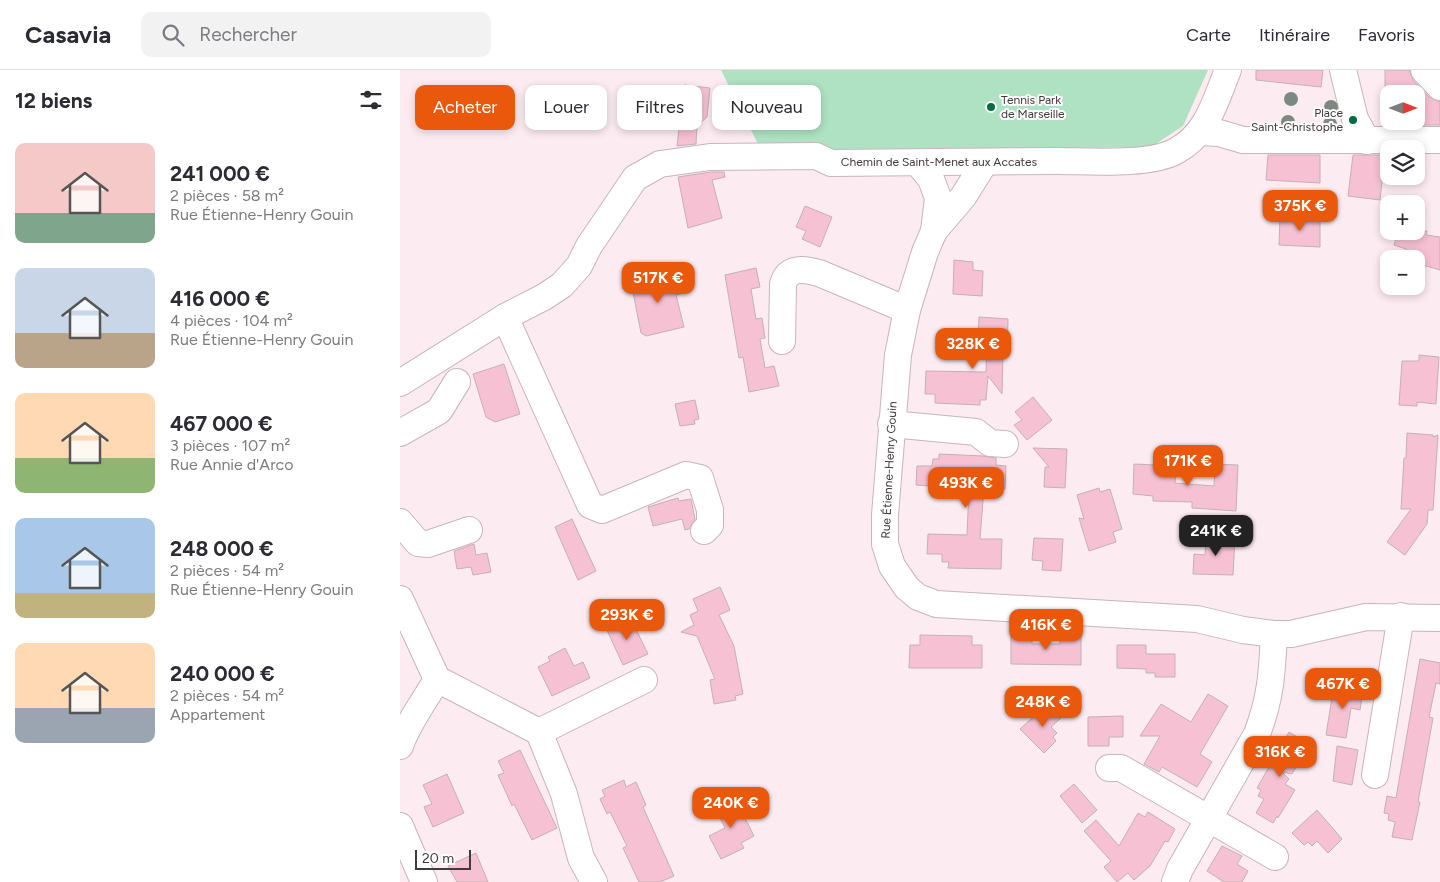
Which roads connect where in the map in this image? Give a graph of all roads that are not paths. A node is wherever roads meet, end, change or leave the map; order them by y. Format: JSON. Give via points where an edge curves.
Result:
{"nodes":[{"id":1,"x":1228,"y":70,"type":"edge"},
{"id":2,"x":1424,"y":70,"type":"edge"},
{"id":3,"x":1345,"y":82,"type":"edge"},
{"id":4,"x":1440,"y":87,"type":"edge"},
{"id":5,"x":1200,"y":132,"type":"junction"},
{"id":6,"x":1341,"y":140,"type":"junction"},
{"id":7,"x":1440,"y":140,"type":"edge"},
{"id":8,"x":1378,"y":144,"type":"edge"},
{"id":9,"x":1425,"y":156,"type":"edge"},
{"id":10,"x":1440,"y":159,"type":"edge"},
{"id":11,"x":985,"y":162,"type":"junction"},
{"id":12,"x":918,"y":163,"type":"junction"},
{"id":13,"x":934,"y":231,"type":"junction"},
{"id":14,"x":907,"y":310,"type":"junction"},
{"id":15,"x":505,"y":317,"type":"junction"},
{"id":16,"x":782,"y":341,"type":"dead end"},
{"id":17,"x":458,"y":382,"type":"dead end"},
{"id":18,"x":400,"y":383,"type":"edge"},
{"id":19,"x":891,"y":424,"type":"junction"},
{"id":20,"x":400,"y":433,"type":"edge"},
{"id":21,"x":1005,"y":444,"type":"dead end"},
{"id":22,"x":400,"y":522,"type":"edge"},
{"id":23,"x":469,"y":530,"type":"dead end"},
{"id":24,"x":704,"y":531,"type":"dead end"},
{"id":25,"x":400,"y":599,"type":"edge"},
{"id":26,"x":1401,"y":616,"type":"junction"},
{"id":27,"x":1440,"y":618,"type":"edge"},
{"id":28,"x":1274,"y":634,"type":"junction"},
{"id":29,"x":437,"y":679,"type":"junction"},
{"id":30,"x":644,"y":680,"type":"dead end"},
{"id":31,"x":539,"y":732,"type":"junction"},
{"id":32,"x":400,"y":746,"type":"edge"},
{"id":33,"x":1109,"y":768,"type":"dead end"},
{"id":34,"x":1375,"y":776,"type":"dead end"},
{"id":35,"x":1209,"y":819,"type":"junction"},
{"id":36,"x":400,"y":826,"type":"edge"},
{"id":37,"x":1275,"y":857,"type":"dead end"},
{"id":38,"x":424,"y":882,"type":"edge"},
{"id":39,"x":594,"y":882,"type":"edge"},
{"id":40,"x":1175,"y":882,"type":"edge"}],
"edges":[{"from":1,"to":5,"type":"street","name":"Chemin de Saint-Menet aux Accates","via":[[1214,110]]},
{"from":2,"to":4,"type":"street"},
{"from":3,"to":6,"type":"street"},
{"from":3,"to":8,"type":"street","via":[[1354,119]]},
{"from":5,"to":6,"type":"street","via":[[1219,132],[1243,140]]},
{"from":5,"to":11,"type":"street","name":"Chemin de Saint-Menet aux Accates","via":[[1176,151],[1157,158]]},
{"from":6,"to":8,"type":"street"},
{"from":7,"to":8,"type":"street"},
{"from":9,"to":10,"type":"street"},
{"from":11,"to":12,"type":"street","name":"Chemin de Saint-Menet aux Accates"},
{"from":11,"to":13,"type":"street","name":"Rue Étienne-Henry Gouin","via":[[963,197]]},
{"from":12,"to":13,"type":"street","name":"Rue Étienne-Henry Gouin","via":[[931,179],[938,198]]},
{"from":12,"to":15,"type":"street","name":"Chemin de Saint-Menet aux Accates","via":[[832,163],[807,156],[710,157],[660,164],[635,178],[579,266],[562,285]]},
{"from":13,"to":14,"type":"street","name":"Rue Étienne-Henry Gouin"},
{"from":14,"to":16,"type":"street","via":[[820,273],[794,270],[783,284]]},
{"from":14,"to":19,"type":"street","name":"Rue Étienne-Henry Gouin","via":[[898,355]]},
{"from":15,"to":18,"type":"street","name":"Chemin de Saint-Menet aux Accates"},
{"from":15,"to":24,"type":"street","via":[[590,506],[602,510],[686,475],[700,478],[710,510],[710,525]]},
{"from":17,"to":20,"type":"street","via":[[439,411]]},
{"from":19,"to":21,"type":"street","via":[[976,432],[990,443]]},
{"from":19,"to":28,"type":"street","name":"Rue Étienne-Henry Gouin","via":[[885,544],[892,566],[907,588],[918,597],[936,604],[1197,619]]},
{"from":22,"to":23,"type":"street","via":[[418,543],[428,544]]},
{"from":25,"to":29,"type":"street"},
{"from":26,"to":27,"type":"street","name":"Rue Étienne-Henry Gouin"},
{"from":26,"to":28,"type":"street","name":"Rue Étienne-Henry Gouin","via":[[1366,617],[1290,634]]},
{"from":26,"to":34,"type":"street"},
{"from":28,"to":35,"type":"street","via":[[1266,710],[1257,734]]},
{"from":29,"to":31,"type":"street"},
{"from":29,"to":32,"type":"street","via":[[405,731]]},
{"from":30,"to":31,"type":"street"},
{"from":31,"to":39,"type":"street","via":[[564,794],[581,858]]},
{"from":33,"to":35,"type":"street","via":[[1120,768]]},
{"from":35,"to":37,"type":"street"},
{"from":35,"to":40,"type":"street"},
{"from":36,"to":38,"type":"street"}]}
